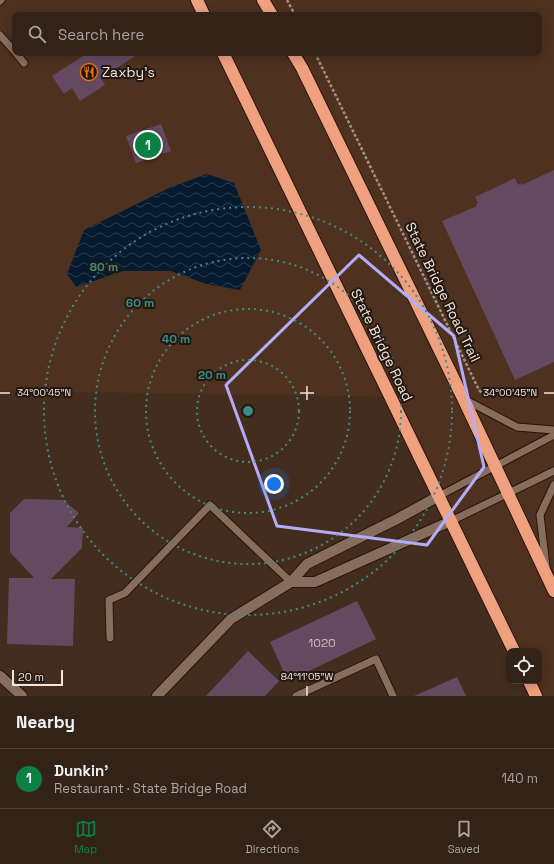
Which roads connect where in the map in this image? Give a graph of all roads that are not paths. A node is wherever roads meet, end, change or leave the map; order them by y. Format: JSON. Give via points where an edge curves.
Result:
{"nodes":[{"id":1,"x":197,"y":0,"type":"edge"},
{"id":2,"x":263,"y":0,"type":"edge"},
{"id":3,"x":203,"y":12,"type":"edge"},
{"id":4,"x":270,"y":12,"type":"edge"},
{"id":5,"x":0,"y":35,"type":"edge"},
{"id":6,"x":12,"y":49,"type":"edge"},
{"id":7,"x":18,"y":56,"type":"edge"},
{"id":8,"x":224,"y":56,"type":"edge"},
{"id":9,"x":295,"y":56,"type":"edge"},
{"id":10,"x":24,"y":63,"type":"dead end"},
{"id":11,"x":462,"y":398,"type":"junction"},
{"id":12,"x":554,"y":430,"type":"edge"},
{"id":13,"x":554,"y":434,"type":"edge"},
{"id":14,"x":495,"y":466,"type":"junction"},
{"id":15,"x":554,"y":471,"type":"edge"},
{"id":16,"x":554,"y":485,"type":"edge"},
{"id":17,"x":508,"y":494,"type":"junction"},
{"id":18,"x":438,"y":496,"type":"junction"},
{"id":19,"x":450,"y":521,"type":"junction"},
{"id":20,"x":547,"y":576,"type":"junction"},
{"id":21,"x":291,"y":582,"type":"junction"},
{"id":22,"x":554,"y":591,"type":"edge"},
{"id":23,"x":110,"y":638,"type":"dead end"},
{"id":24,"x":513,"y":648,"type":"edge"},
{"id":25,"x":0,"y":676,"type":"edge"},
{"id":26,"x":530,"y":684,"type":"edge"},
{"id":27,"x":22,"y":696,"type":"edge"},
{"id":28,"x":157,"y":696,"type":"edge"},
{"id":29,"x":296,"y":696,"type":"edge"},
{"id":30,"x":393,"y":696,"type":"edge"},
{"id":31,"x":536,"y":696,"type":"edge"}],
"edges":[{"from":1,"to":3,"type":"highway"},
{"from":2,"to":4,"type":"highway"},
{"from":5,"to":6,"type":"lane"},
{"from":7,"to":10,"type":"lane"},
{"from":8,"to":18,"type":"highway","name":"State Bridge Road"},
{"from":9,"to":11,"type":"highway"},
{"from":11,"to":12,"type":"lane","via":[[517,427]]},
{"from":11,"to":14,"type":"highway"},
{"from":13,"to":14,"type":"lane"},
{"from":14,"to":17,"type":"highway"},
{"from":14,"to":18,"type":"lane"},
{"from":15,"to":17,"type":"lane"},
{"from":16,"to":20,"type":"lane","via":[[540,514]]},
{"from":17,"to":19,"type":"lane"},
{"from":17,"to":20,"type":"highway"},
{"from":18,"to":19,"type":"highway","name":"State Bridge Road"},
{"from":18,"to":21,"type":"street","via":[[307,564]]},
{"from":19,"to":21,"type":"street","via":[[315,582]]},
{"from":19,"to":24,"type":"highway","name":"State Bridge Road"},
{"from":20,"to":22,"type":"highway"},
{"from":21,"to":23,"type":"lane","via":[[210,505],[125,593],[109,600]]},
{"from":21,"to":28,"type":"street","via":[[231,619]]},
{"from":25,"to":27,"type":"street"},
{"from":26,"to":31,"type":"highway"},
{"from":29,"to":30,"type":"lane","via":[[376,659]]}]}
